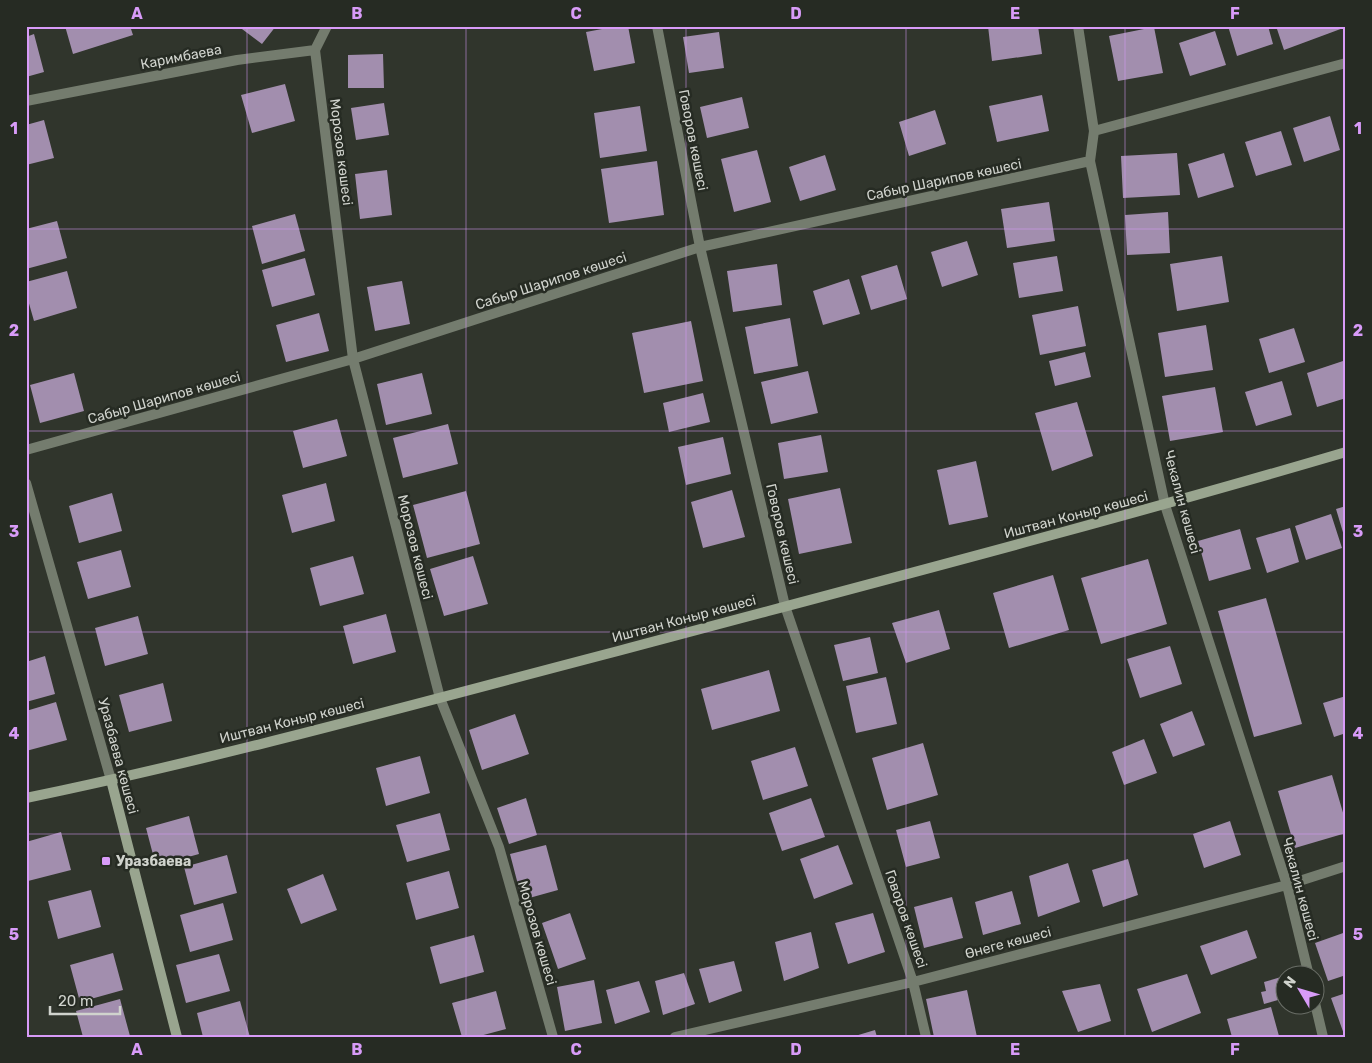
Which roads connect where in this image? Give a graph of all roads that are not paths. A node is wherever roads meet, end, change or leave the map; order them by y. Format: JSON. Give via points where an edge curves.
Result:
{"nodes":[{"id":1,"x":327,"y":26,"type":"edge"},
{"id":2,"x":657,"y":26,"type":"edge"},
{"id":3,"x":1078,"y":26,"type":"edge"},
{"id":4,"x":315,"y":50,"type":"junction"},
{"id":5,"x":1346,"y":63,"type":"edge"},
{"id":6,"x":26,"y":101,"type":"edge"},
{"id":7,"x":1094,"y":131,"type":"junction"},
{"id":8,"x":1090,"y":161,"type":"junction"},
{"id":9,"x":700,"y":248,"type":"junction"},
{"id":10,"x":353,"y":359,"type":"junction"},
{"id":11,"x":26,"y":450,"type":"edge"},
{"id":12,"x":1346,"y":452,"type":"edge"},
{"id":13,"x":26,"y":483,"type":"edge"},
{"id":14,"x":1165,"y":505,"type":"junction"},
{"id":15,"x":786,"y":606,"type":"junction"},
{"id":16,"x":440,"y":698,"type":"junction"},
{"id":17,"x":112,"y":780,"type":"junction"},
{"id":18,"x":26,"y":798,"type":"edge"},
{"id":19,"x":1346,"y":866,"type":"edge"},
{"id":20,"x":1287,"y":885,"type":"junction"},
{"id":21,"x":1307,"y":966,"type":"edge"},
{"id":22,"x":913,"y":982,"type":"junction"},
{"id":23,"x":1318,"y":1016,"type":"edge"},
{"id":24,"x":177,"y":1037,"type":"edge"},
{"id":25,"x":553,"y":1037,"type":"edge"},
{"id":26,"x":675,"y":1037,"type":"edge"},
{"id":27,"x":926,"y":1037,"type":"edge"},
{"id":28,"x":1323,"y":1037,"type":"edge"}],
"edges":[{"from":1,"to":4,"type":"street"},
{"from":2,"to":9,"type":"street","name":"Говоров көшесі"},
{"from":3,"to":7,"type":"street","name":"Чекалин көшесі"},
{"from":4,"to":6,"type":"street","name":"Каримбаева","via":[[237,60]]},
{"from":4,"to":10,"type":"street","name":"Морозов көшесі"},
{"from":5,"to":7,"type":"street"},
{"from":7,"to":8,"type":"street","name":"Чекалин көшесі"},
{"from":8,"to":9,"type":"street","name":"Сабыр Шарипов көшесі"},
{"from":8,"to":14,"type":"street","name":"Чекалин көшесі"},
{"from":9,"to":10,"type":"street","name":"Сабыр Шарипов көшесі"},
{"from":9,"to":15,"type":"street","name":"Говоров көшесі"},
{"from":10,"to":11,"type":"street","name":"Сабыр Шарипов көшесі"},
{"from":10,"to":16,"type":"street","name":"Морозов көшесі"},
{"from":12,"to":14,"type":"street","name":"Иштван Коныр көшесі"},
{"from":13,"to":17,"type":"street","name":"Уразбаева көшесі"},
{"from":14,"to":15,"type":"street","name":"Иштван Коныр көшесі"},
{"from":14,"to":20,"type":"street","name":"Чекалин көшесі"},
{"from":15,"to":16,"type":"street","name":"Иштван Коныр көшесі"},
{"from":15,"to":22,"type":"street","name":"Говоров көшесі"},
{"from":16,"to":17,"type":"street","name":"Иштван Коныр көшесі"},
{"from":16,"to":25,"type":"street","name":"Морозов көшесі","via":[[499,847]]},
{"from":17,"to":18,"type":"street","name":"Иштван Коныр көшесі"},
{"from":17,"to":24,"type":"street","name":"Уразбаева көшесі"},
{"from":19,"to":20,"type":"street","name":"Өнеге көшесі"},
{"from":20,"to":21,"type":"street","name":"Чекалин көшесі"},
{"from":20,"to":22,"type":"street","name":"Өнеге көшесі"},
{"from":22,"to":26,"type":"street","name":"Өнеге көшесі"},
{"from":22,"to":27,"type":"street","name":"Говоров көшесі"},
{"from":23,"to":28,"type":"street"}]}
